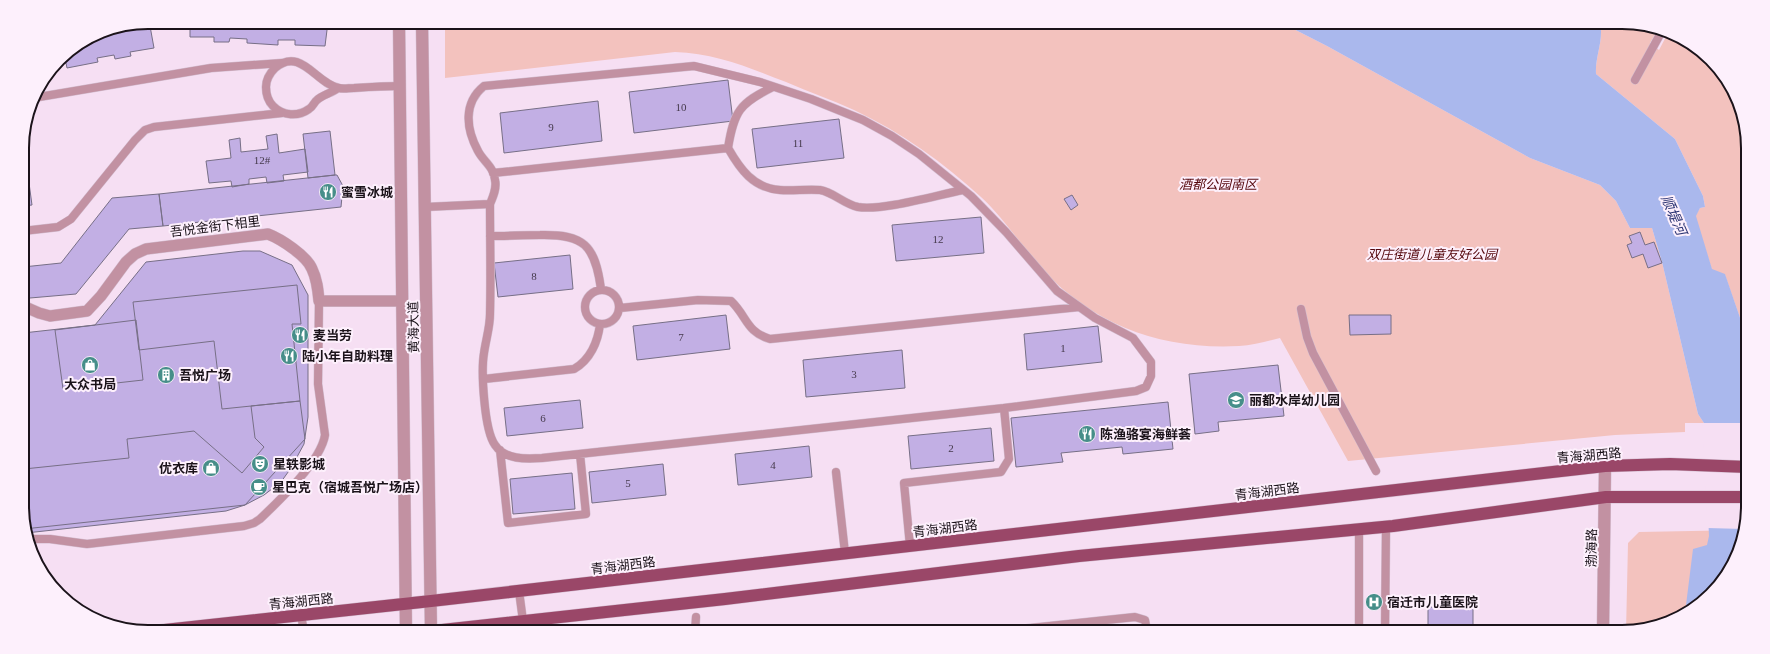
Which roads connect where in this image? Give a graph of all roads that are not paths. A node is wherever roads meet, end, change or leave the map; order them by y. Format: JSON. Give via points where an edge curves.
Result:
{"nodes":[{"id":1,"x":399,"y":29,"type":"edge"},
{"id":2,"x":422,"y":29,"type":"edge"},
{"id":3,"x":1660,"y":35,"type":"edge"},
{"id":4,"x":285,"y":63,"type":"junction"},
{"id":5,"x":1635,"y":80,"type":"dead end"},
{"id":6,"x":400,"y":86,"type":"junction"},
{"id":7,"x":773,"y":87,"type":"junction"},
{"id":8,"x":338,"y":88,"type":"junction"},
{"id":9,"x":40,"y":97,"type":"edge"},
{"id":10,"x":282,"y":113,"type":"junction"},
{"id":11,"x":728,"y":148,"type":"junction"},
{"id":12,"x":493,"y":173,"type":"junction"},
{"id":13,"x":963,"y":190,"type":"junction"},
{"id":14,"x":490,"y":204,"type":"junction"},
{"id":15,"x":425,"y":207,"type":"junction"},
{"id":16,"x":29,"y":230,"type":"edge"},
{"id":17,"x":490,"y":236,"type":"junction"},
{"id":18,"x":601,"y":289,"type":"junction"},
{"id":19,"x":319,"y":301,"type":"junction"},
{"id":20,"x":402,"y":301,"type":"junction"},
{"id":21,"x":1079,"y":307,"type":"junction"},
{"id":22,"x":620,"y":308,"type":"junction"},
{"id":23,"x":29,"y":309,"type":"edge"},
{"id":24,"x":1301,"y":310,"type":"dead end"},
{"id":25,"x":600,"y":324,"type":"junction"},
{"id":26,"x":484,"y":379,"type":"junction"},
{"id":27,"x":1004,"y":408,"type":"junction"},
{"id":28,"x":500,"y":450,"type":"junction"},
{"id":29,"x":580,"y":454,"type":"junction"},
{"id":30,"x":1605,"y":466,"type":"junction"},
{"id":31,"x":1741,"y":467,"type":"edge"},
{"id":32,"x":1376,"y":471,"type":"dead end"},
{"id":33,"x":836,"y":472,"type":"dead end"},
{"id":34,"x":1606,"y":497,"type":"junction"},
{"id":35,"x":1741,"y":497,"type":"edge"},
{"id":36,"x":1386,"y":527,"type":"junction"},
{"id":37,"x":1359,"y":529,"type":"junction"},
{"id":38,"x":34,"y":539,"type":"edge"},
{"id":39,"x":910,"y":546,"type":"junction"},
{"id":40,"x":845,"y":553,"type":"junction"},
{"id":41,"x":519,"y":591,"type":"junction"},
{"id":42,"x":431,"y":601,"type":"junction"},
{"id":43,"x":405,"y":604,"type":"junction"},
{"id":44,"x":302,"y":615,"type":"junction"},
{"id":45,"x":696,"y":617,"type":"dead end"},
{"id":46,"x":523,"y":621,"type":"junction"},
{"id":47,"x":210,"y":625,"type":"edge"},
{"id":48,"x":303,"y":625,"type":"edge"},
{"id":49,"x":406,"y":625,"type":"edge"},
{"id":50,"x":429,"y":625,"type":"edge"},
{"id":51,"x":489,"y":625,"type":"edge"},
{"id":52,"x":695,"y":625,"type":"edge"},
{"id":53,"x":1059,"y":625,"type":"edge"},
{"id":54,"x":1146,"y":625,"type":"edge"},
{"id":55,"x":1359,"y":625,"type":"edge"},
{"id":56,"x":1385,"y":625,"type":"edge"},
{"id":57,"x":1603,"y":625,"type":"edge"}],
"edges":[{"from":1,"to":6,"type":"street","name":"黄海大道"},
{"from":2,"to":15,"type":"street","name":"黄海大道"},
{"from":3,"to":5,"type":"lane"},
{"from":4,"to":8,"type":"lane","via":[[306,65],[316,76]]},
{"from":4,"to":9,"type":"lane","via":[[211,68]]},
{"from":4,"to":10,"type":"lane","via":[[272,72],[266,84],[268,100]]},
{"from":6,"to":8,"type":"lane"},
{"from":6,"to":20,"type":"street","name":"黄海大道"},
{"from":7,"to":11,"type":"lane","via":[[745,103],[737,113]]},
{"from":7,"to":12,"type":"lane","via":[[694,66],[484,86],[472,99],[468,118],[478,153],[489,164]]},
{"from":7,"to":13,"type":"lane","via":[[811,99],[875,126],[919,154]]},
{"from":8,"to":10,"type":"lane","via":[[317,100],[304,112],[289,115]]},
{"from":10,"to":16,"type":"lane","via":[[167,125],[145,130],[71,219],[58,227]]},
{"from":11,"to":12,"type":"lane"},
{"from":11,"to":13,"type":"lane","via":[[743,173],[760,184],[778,190],[827,191],[857,207],[874,208]]},
{"from":12,"to":14,"type":"lane","via":[[496,188]]},
{"from":13,"to":21,"type":"lane","via":[[1006,232],[1057,292]]},
{"from":14,"to":15,"type":"lane"},
{"from":14,"to":17,"type":"lane"},
{"from":15,"to":42,"type":"street","name":"黄海大道"},
{"from":17,"to":18,"type":"lane","via":[[569,236],[581,242],[591,254],[598,271]]},
{"from":17,"to":26,"type":"lane","via":[[490,315],[484,352]]},
{"from":18,"to":22,"type":"lane","via":[[616,296]]},
{"from":18,"to":25,"type":"lane","via":[[590,294],[585,304],[587,315]]},
{"from":19,"to":20,"type":"street"},
{"from":19,"to":23,"type":"street","name":"吾悦金街下相里","via":[[312,267],[279,238],[268,234],[146,249],[126,262],[101,296],[87,310],[50,316]]},
{"from":19,"to":38,"type":"lane","via":[[318,384],[324,443],[315,460],[254,524],[87,544]]},
{"from":20,"to":43,"type":"street","name":"黄海大道"},
{"from":21,"to":22,"type":"lane","via":[[770,339],[760,336],[749,327],[731,301],[698,300]]},
{"from":21,"to":27,"type":"lane","via":[[1133,338],[1144,351],[1151,362],[1151,376],[1146,387],[1136,391]]},
{"from":22,"to":25,"type":"lane","via":[[611,322]]},
{"from":24,"to":32,"type":"lane","via":[[1313,353]]},
{"from":25,"to":26,"type":"lane","via":[[595,345],[589,356],[574,369]]},
{"from":26,"to":28,"type":"lane","via":[[487,424],[490,437]]},
{"from":27,"to":29,"type":"lane"},
{"from":27,"to":39,"type":"lane","via":[[1009,459],[1000,472],[904,483]]},
{"from":28,"to":29,"type":"lane","via":[[513,457],[526,459]]},
{"from":28,"to":29,"type":"lane","via":[[508,524],[586,514]]},
{"from":30,"to":31,"type":"main road","name":"青海湖西路","via":[[1670,464]]},
{"from":30,"to":34,"type":"street","name":"渤海路"},
{"from":30,"to":39,"type":"main road","name":"青海湖西路"},
{"from":33,"to":40,"type":"lane"},
{"from":34,"to":35,"type":"main road"},
{"from":34,"to":36,"type":"main road"},
{"from":34,"to":57,"type":"street","name":"渤海路"},
{"from":36,"to":37,"type":"main road"},
{"from":36,"to":56,"type":"lane"},
{"from":37,"to":46,"type":"main road","via":[[1079,556]]},
{"from":37,"to":55,"type":"lane"},
{"from":39,"to":40,"type":"main road","name":"青海湖西路"},
{"from":40,"to":41,"type":"main road","name":"青海湖西路"},
{"from":41,"to":42,"type":"main road","name":"青海湖西路"},
{"from":41,"to":46,"type":"lane"},
{"from":42,"to":43,"type":"main road","name":"青海湖西路"},
{"from":42,"to":50,"type":"street","name":"黄海大道"},
{"from":43,"to":44,"type":"main road","name":"青海湖西路"},
{"from":43,"to":49,"type":"street","name":"黄海大道"},
{"from":44,"to":47,"type":"main road","name":"青海湖西路"},
{"from":44,"to":48,"type":"lane"},
{"from":45,"to":52,"type":"lane"},
{"from":46,"to":51,"type":"main road"},
{"from":53,"to":54,"type":"lane","via":[[1135,617],[1145,620]]}]}
